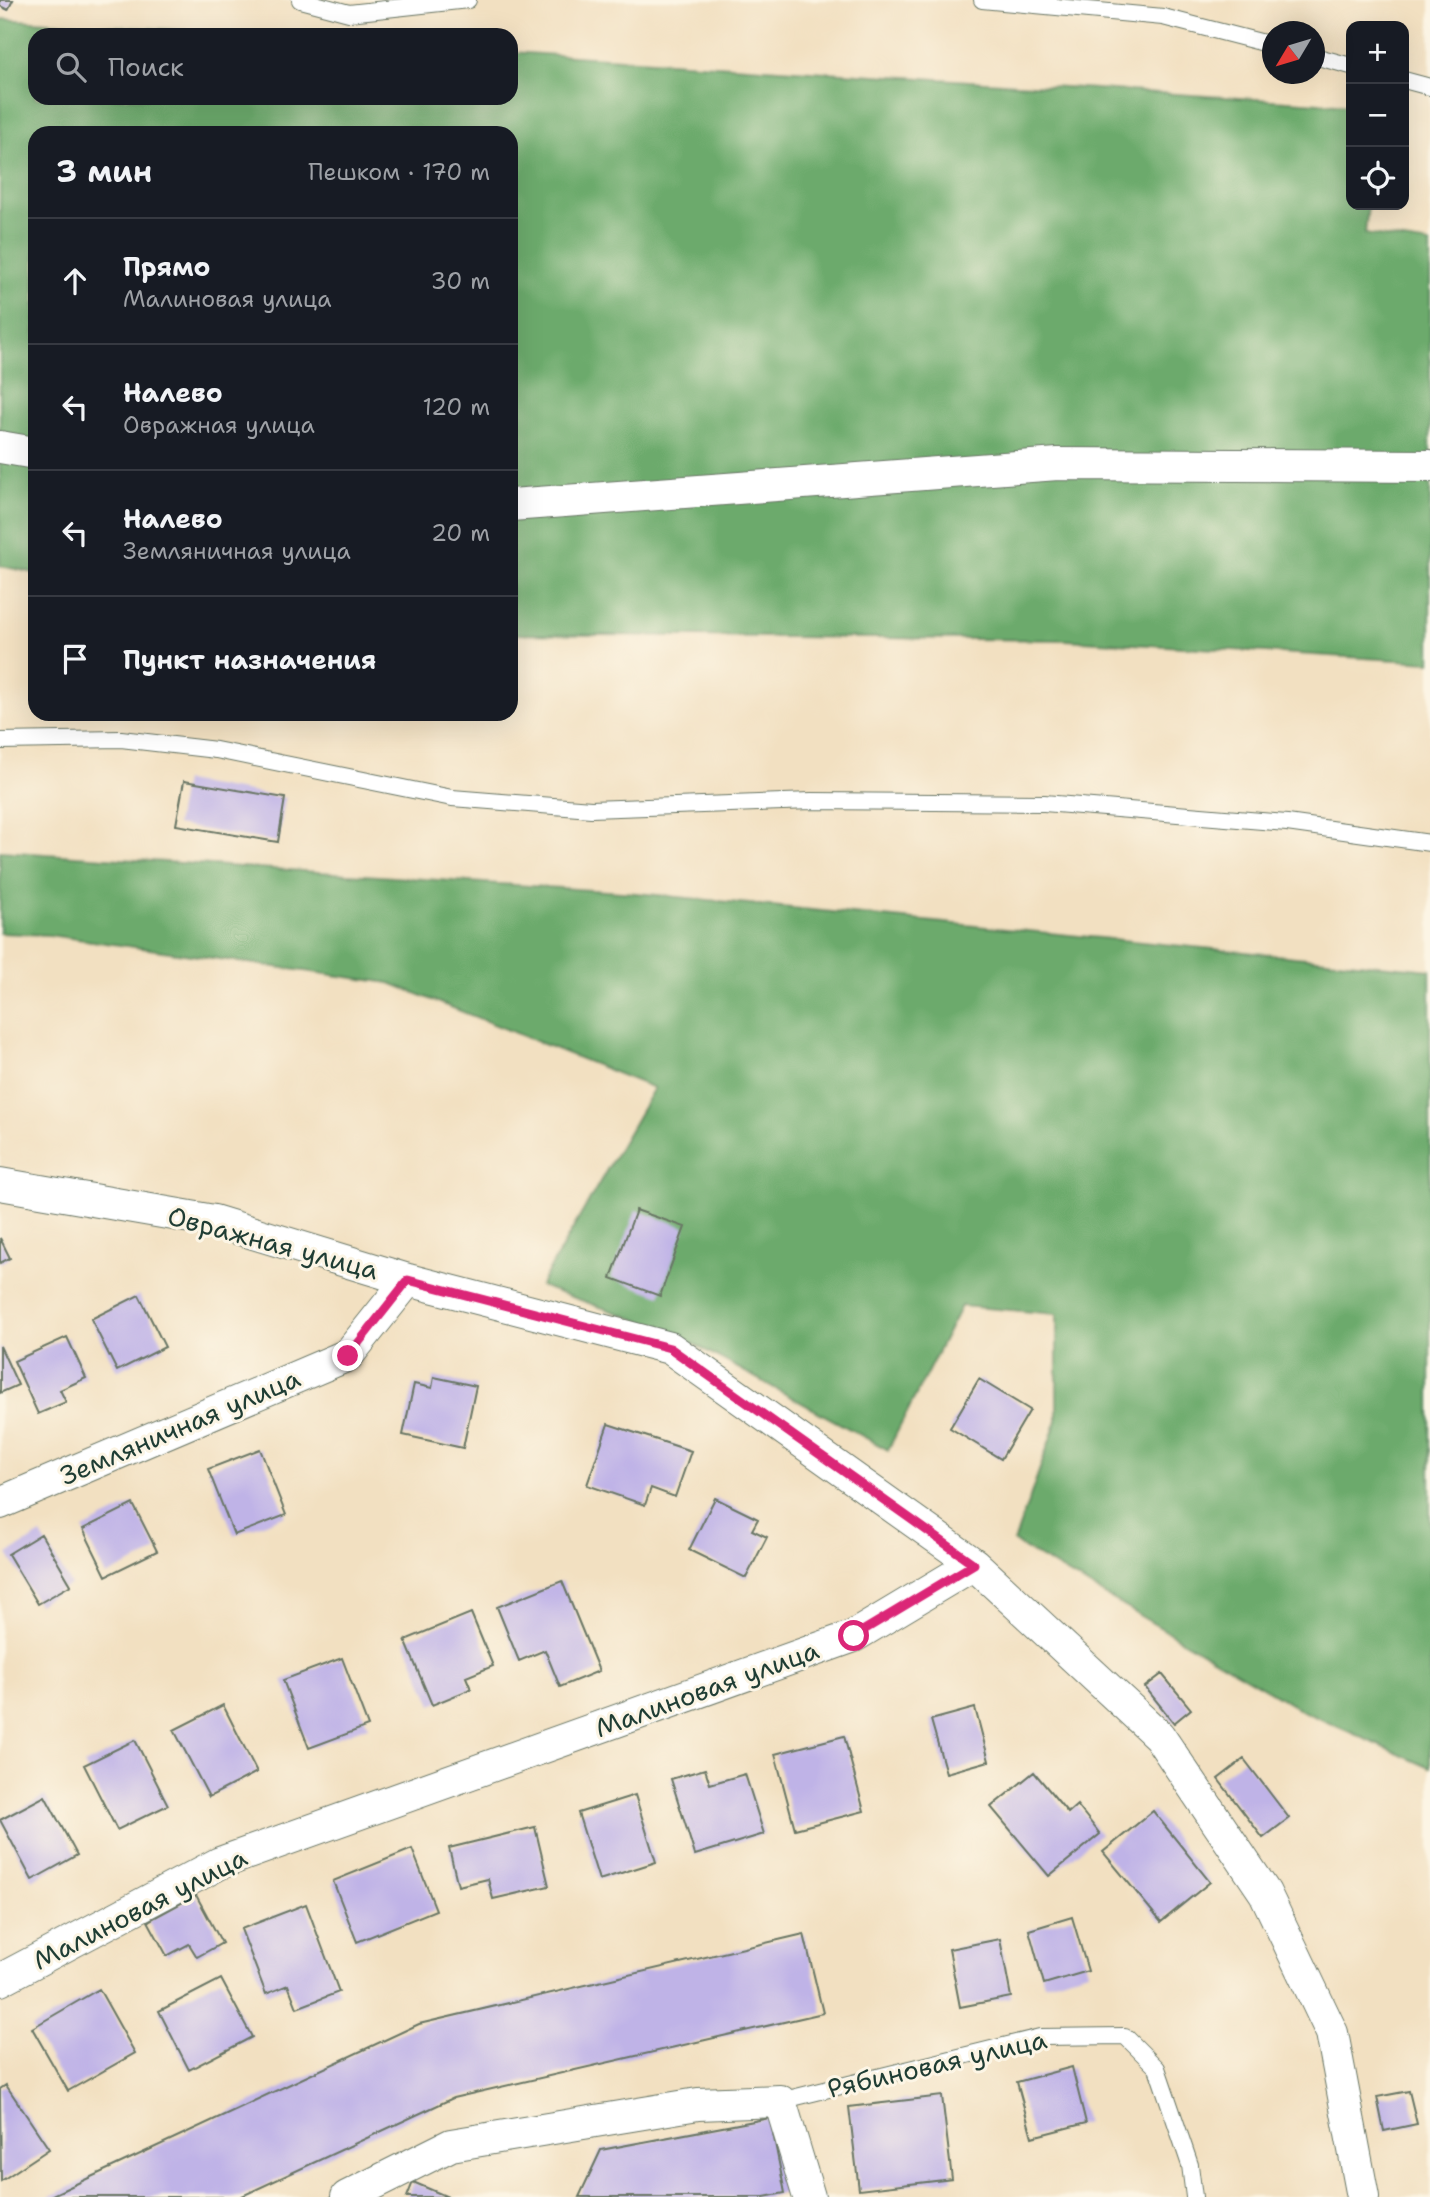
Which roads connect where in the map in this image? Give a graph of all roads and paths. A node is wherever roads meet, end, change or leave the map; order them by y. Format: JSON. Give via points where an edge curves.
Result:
{"nodes":[{"id":1,"x":300,"y":0,"type":"edge"},
{"id":2,"x":468,"y":0,"type":"edge"},
{"id":3,"x":982,"y":0,"type":"edge"},
{"id":4,"x":1262,"y":42,"type":"edge"},
{"id":5,"x":1325,"y":59,"type":"edge"},
{"id":6,"x":1346,"y":65,"type":"edge"},
{"id":7,"x":1409,"y":81,"type":"edge"},
{"id":8,"x":1430,"y":87,"type":"edge"},
{"id":9,"x":0,"y":447,"type":"edge"},
{"id":10,"x":28,"y":452,"type":"edge"},
{"id":11,"x":1430,"y":466,"type":"edge"},
{"id":12,"x":518,"y":504,"type":"edge"},
{"id":13,"x":0,"y":741,"type":"edge"},
{"id":14,"x":1430,"y":843,"type":"edge"},
{"id":15,"x":0,"y":1184,"type":"edge"},
{"id":16,"x":408,"y":1280,"type":"junction"},
{"id":17,"x":0,"y":1503,"type":"edge"},
{"id":18,"x":974,"y":1564,"type":"junction"},
{"id":19,"x":0,"y":1980,"type":"edge"},
{"id":20,"x":780,"y":2101,"type":"junction"},
{"id":21,"x":374,"y":2188,"type":"edge"},
{"id":22,"x":347,"y":2197,"type":"edge"},
{"id":23,"x":809,"y":2197,"type":"edge"},
{"id":24,"x":1194,"y":2197,"type":"edge"},
{"id":25,"x":1363,"y":2197,"type":"edge"}],
"edges":[{"from":1,"to":2,"type":"lane","via":[[349,13]]},
{"from":3,"to":4,"type":"lane","via":[[1163,17]]},
{"from":5,"to":6,"type":"lane"},
{"from":7,"to":8,"type":"lane"},
{"from":9,"to":10,"type":"street"},
{"from":11,"to":12,"type":"street","via":[[1058,464]]},
{"from":13,"to":14,"type":"lane","via":[[121,739],[202,748],[452,798],[591,809],[812,801],[1044,803],[1287,822]]},
{"from":15,"to":16,"type":"street","name":"Овражная улица","via":[[214,1220]]},
{"from":16,"to":17,"type":"street","name":"Земляничная улица","via":[[348,1356]]},
{"from":16,"to":18,"type":"street","name":"Овражная улица","via":[[670,1348]]},
{"from":18,"to":19,"type":"street","name":"Малиновая улица","via":[[854,1636],[220,1863]]},
{"from":18,"to":25,"type":"street","via":[[1159,1736],[1265,1893],[1332,2033]]},
{"from":20,"to":21,"type":"street","name":"Рябиновая улица","via":[[698,2104],[451,2145]]},
{"from":20,"to":23,"type":"street"},
{"from":20,"to":24,"type":"lane","name":"Рябиновая улица","via":[[1040,2037],[1125,2036],[1157,2068],[1190,2165]]},
{"from":21,"to":22,"type":"street","name":"Рябиновая улица"}]}
